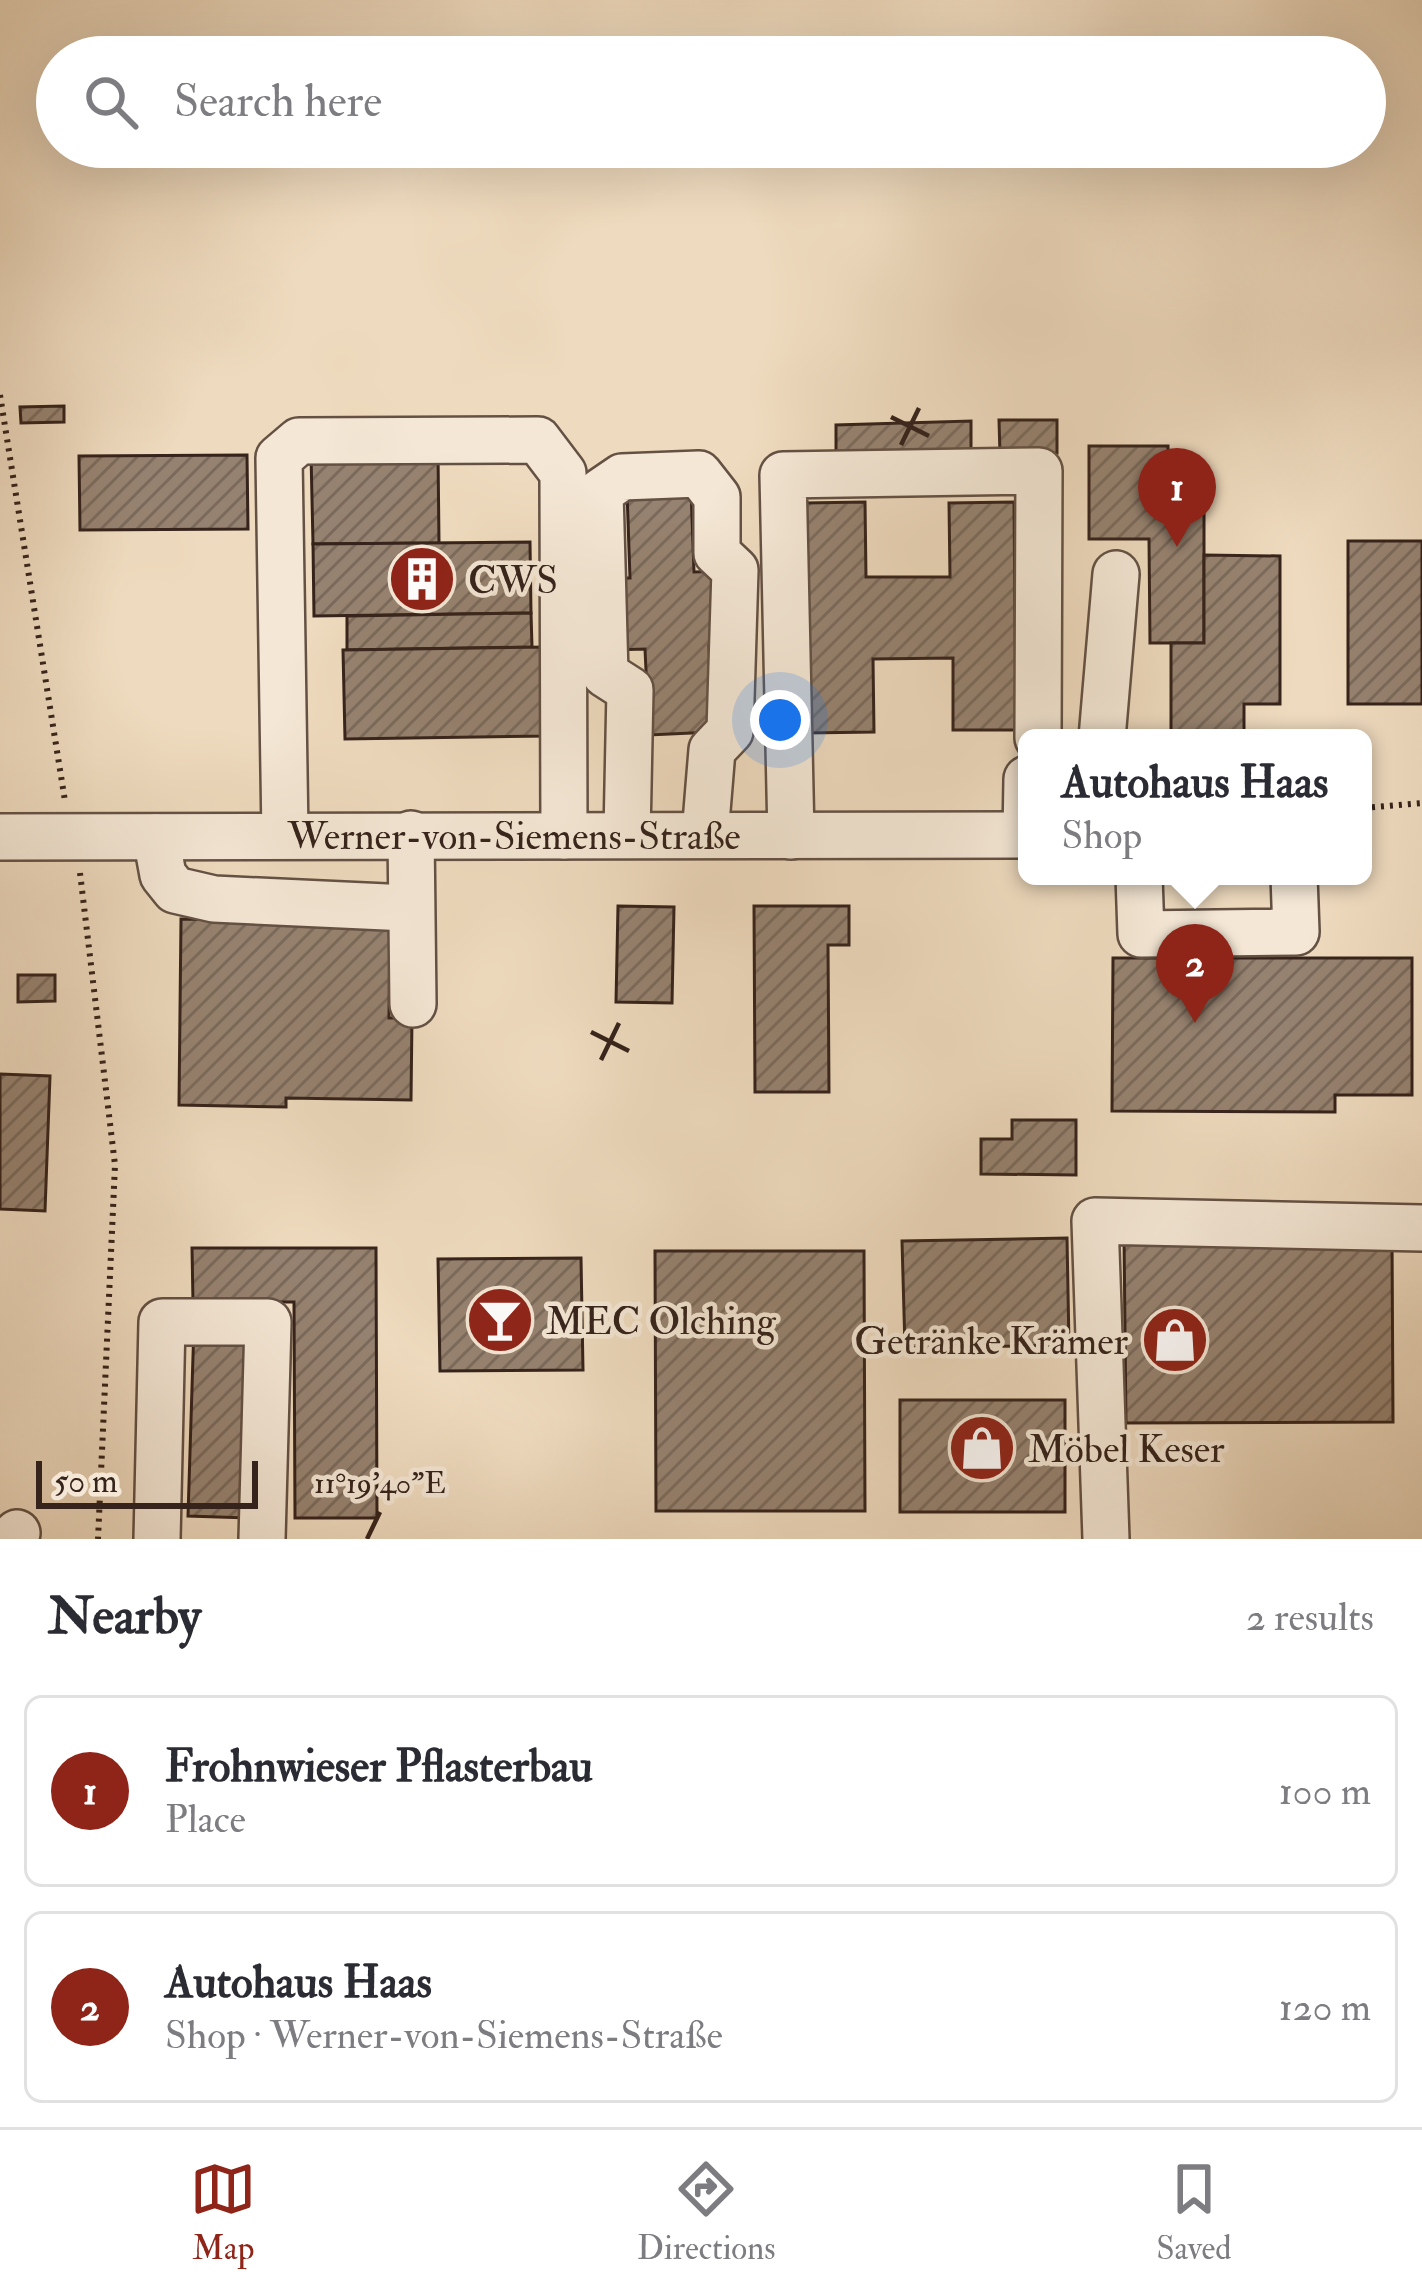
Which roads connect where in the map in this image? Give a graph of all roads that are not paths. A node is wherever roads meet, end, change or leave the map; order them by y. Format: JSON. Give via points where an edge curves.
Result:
{"nodes":[{"id":1,"x":1116,"y":574,"type":"dead end"},
{"id":2,"x":1038,"y":729,"type":"edge"},
{"id":3,"x":1103,"y":729,"type":"edge"},
{"id":4,"x":411,"y":834,"type":"junction"},
{"id":5,"x":627,"y":834,"type":"junction"},
{"id":6,"x":705,"y":835,"type":"junction"},
{"id":7,"x":1018,"y":835,"type":"edge"},
{"id":8,"x":156,"y":836,"type":"junction"},
{"id":9,"x":285,"y":836,"type":"junction"},
{"id":10,"x":564,"y":836,"type":"junction"},
{"id":11,"x":791,"y":836,"type":"junction"},
{"id":12,"x":0,"y":837,"type":"edge"},
{"id":13,"x":1139,"y":885,"type":"edge"},
{"id":14,"x":1294,"y":885,"type":"edge"},
{"id":15,"x":408,"y":908,"type":"junction"},
{"id":16,"x":413,"y":1004,"type":"dead end"},
{"id":17,"x":1422,"y":1228,"type":"edge"},
{"id":18,"x":157,"y":1539,"type":"edge"},
{"id":19,"x":262,"y":1539,"type":"edge"},
{"id":20,"x":1106,"y":1539,"type":"edge"}],
"edges":[{"from":1,"to":3,"type":"street"},
{"from":2,"to":11,"type":"street","via":[[1039,471],[783,475]]},
{"from":4,"to":9,"type":"street","name":"Werner-von-Siemens-Straße"},
{"from":4,"to":10,"type":"street","name":"Werner-von-Siemens-Straße"},
{"from":4,"to":15,"type":"street"},
{"from":5,"to":6,"type":"street","name":"Werner-von-Siemens-Straße"},
{"from":5,"to":6,"type":"street","via":[[630,690],[604,674],[600,492],[622,477],[699,474],[717,497],[718,554],[736,570],[730,731],[712,750]]},
{"from":5,"to":10,"type":"street","name":"Werner-von-Siemens-Straße"},
{"from":6,"to":11,"type":"street","name":"Werner-von-Siemens-Straße"},
{"from":7,"to":11,"type":"street","name":"Werner-von-Siemens-Straße"},
{"from":8,"to":9,"type":"street","name":"Werner-von-Siemens-Straße"},
{"from":8,"to":12,"type":"street","name":"Werner-von-Siemens-Straße"},
{"from":8,"to":15,"type":"street","via":[[163,874],[175,890]]},
{"from":9,"to":10,"type":"street","via":[[279,458],[299,440],[538,440],[563,473]]},
{"from":13,"to":14,"type":"street","via":[[1141,934],[1296,932]]},
{"from":15,"to":16,"type":"street"},
{"from":17,"to":20,"type":"street","via":[[1095,1221]]},
{"from":18,"to":19,"type":"street","via":[[162,1322],[268,1322]]}]}
